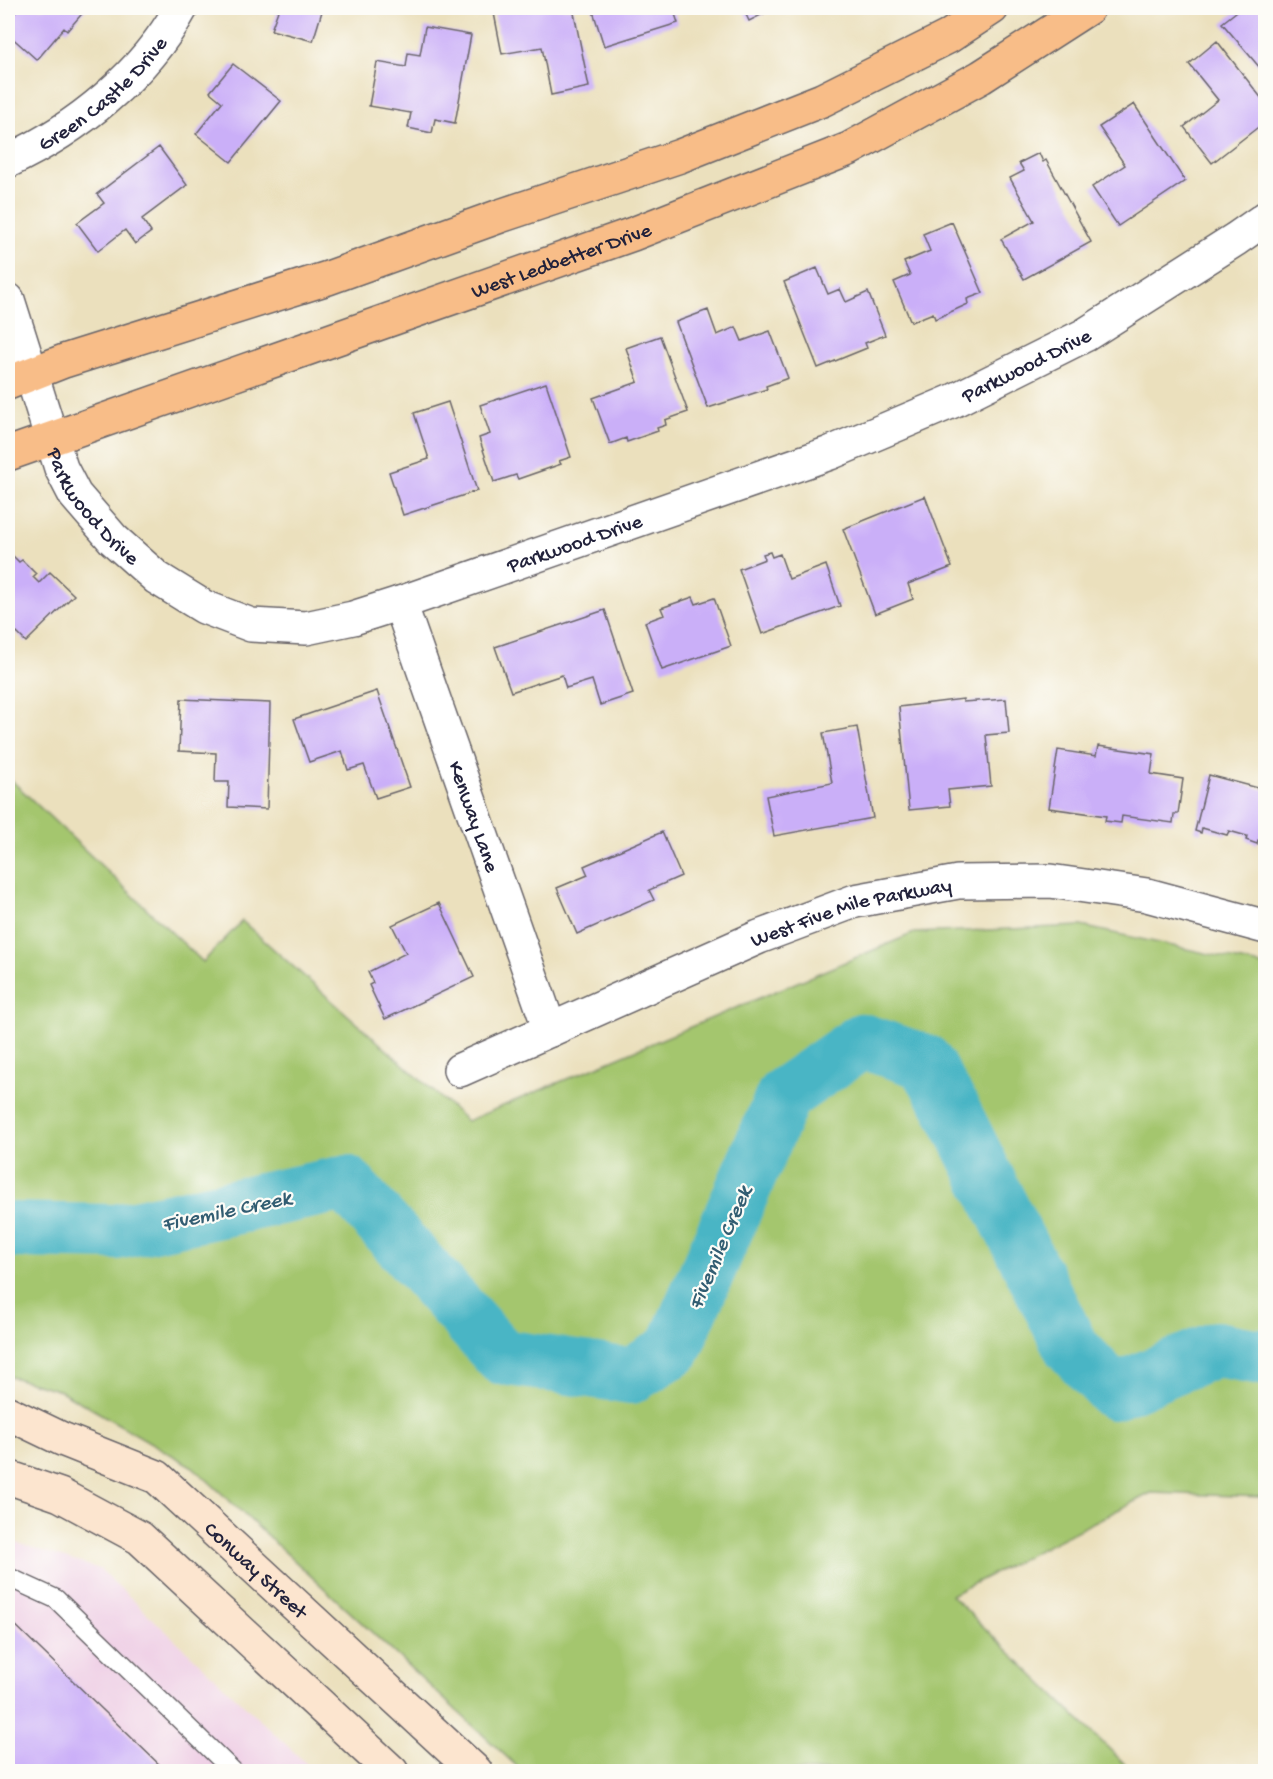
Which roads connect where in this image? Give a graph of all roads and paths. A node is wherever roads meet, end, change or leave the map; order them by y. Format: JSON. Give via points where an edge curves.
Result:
{"nodes":[{"id":1,"x":181,"y":8,"type":"edge"},
{"id":2,"x":992,"y":8,"type":"edge"},
{"id":3,"x":1088,"y":8,"type":"edge"},
{"id":4,"x":8,"y":161,"type":"edge"},
{"id":5,"x":1266,"y":218,"type":"edge"},
{"id":6,"x":8,"y":300,"type":"edge"},
{"id":7,"x":19,"y":379,"type":"edge"},
{"id":8,"x":51,"y":439,"type":"junction"},
{"id":9,"x":8,"y":454,"type":"edge"},
{"id":10,"x":400,"y":603,"type":"junction"},
{"id":11,"x":1266,"y":927,"type":"edge"},
{"id":12,"x":550,"y":1030,"type":"junction"},
{"id":13,"x":460,"y":1070,"type":"dead end"},
{"id":14,"x":8,"y":1413,"type":"edge"},
{"id":15,"x":8,"y":1477,"type":"edge"},
{"id":16,"x":12,"y":1585,"type":"edge"},
{"id":17,"x":234,"y":1772,"type":"edge"},
{"id":18,"x":392,"y":1772,"type":"edge"},
{"id":19,"x":476,"y":1772,"type":"edge"}],
"edges":[{"from":1,"to":4,"type":"street","name":"Green Castle Drive","via":[[135,71],[82,117]]},
{"from":2,"to":7,"type":"main road","via":[[948,37],[822,100],[680,156],[328,278]]},
{"from":3,"to":8,"type":"main road","name":"West Ledbetter Drive","via":[[981,77],[849,149],[633,234]]},
{"from":5,"to":10,"type":"street","name":"Parkwood Drive","via":[[1085,335],[953,401],[830,453]]},
{"from":6,"to":7,"type":"street","name":"Parkwood Drive"},
{"from":7,"to":8,"type":"street","name":"Parkwood Drive"},
{"from":8,"to":9,"type":"main road","name":"West Ledbetter Drive"},
{"from":8,"to":10,"type":"street","name":"Parkwood Drive","via":[[75,495],[113,539],[157,578],[204,607],[250,625],[306,628]]},
{"from":10,"to":12,"type":"street","name":"Kenway Lane"},
{"from":11,"to":12,"type":"street","name":"West Five Mile Parkway","via":[[1147,895],[1050,881],[958,882],[855,901],[759,938]]},
{"from":12,"to":13,"type":"street","name":"West Five Mile Parkway"},
{"from":14,"to":19,"type":"street","name":"Conway Street","via":[[157,1477]]},
{"from":15,"to":18,"type":"street","via":[[60,1495],[140,1538]]},
{"from":16,"to":17,"type":"lane","via":[[56,1599]]}]}
